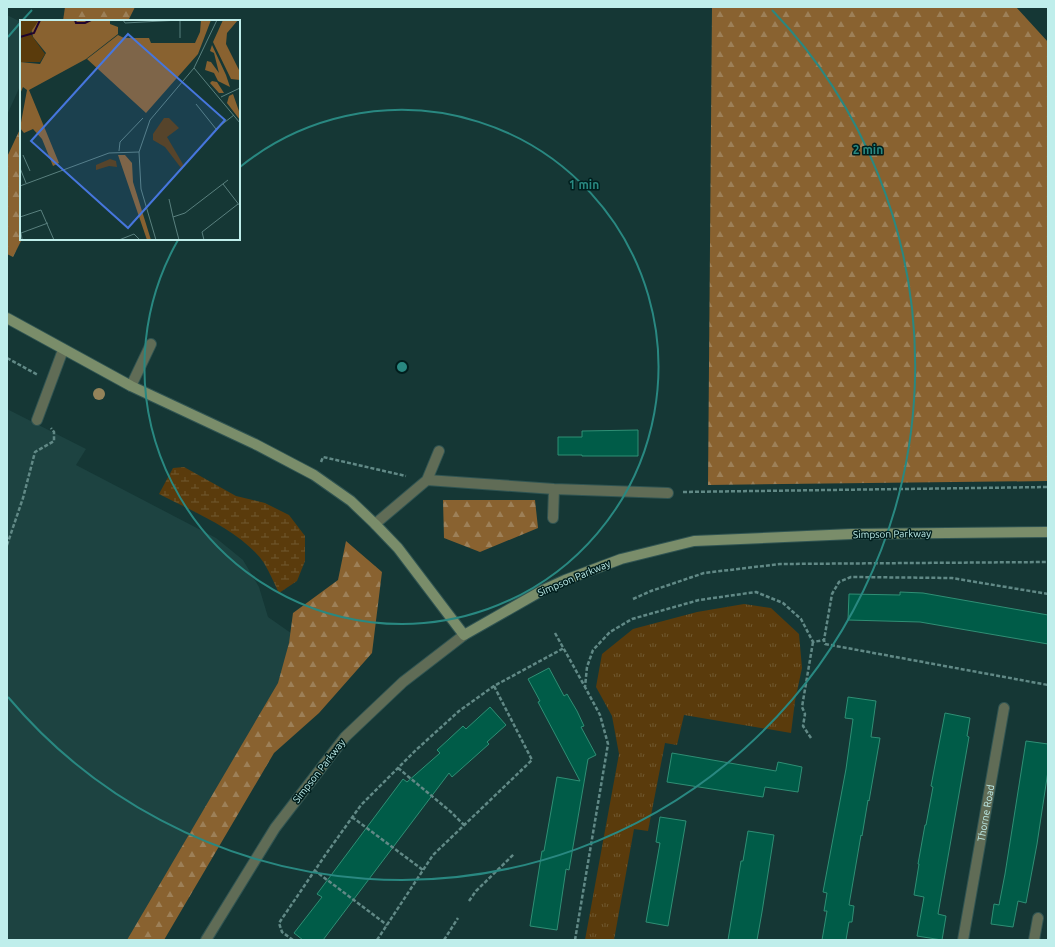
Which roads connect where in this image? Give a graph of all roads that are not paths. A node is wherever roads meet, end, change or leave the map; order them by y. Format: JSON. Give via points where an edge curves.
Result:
{"nodes":[{"id":1,"x":7,"y":318,"type":"edge"},
{"id":2,"x":151,"y":344,"type":"dead end"},
{"id":3,"x":64,"y":350,"type":"junction"},
{"id":4,"x":131,"y":386,"type":"junction"},
{"id":5,"x":38,"y":417,"type":"road end"},
{"id":6,"x":439,"y":451,"type":"dead end"},
{"id":7,"x":427,"y":480,"type":"junction"},
{"id":8,"x":554,"y":489,"type":"junction"},
{"id":9,"x":668,"y":493,"type":"road end"},
{"id":10,"x":553,"y":518,"type":"dead end"},
{"id":11,"x":375,"y":524,"type":"junction"},
{"id":12,"x":1048,"y":532,"type":"edge"},
{"id":13,"x":464,"y":635,"type":"junction"},
{"id":14,"x":1004,"y":708,"type":"dead end"},
{"id":15,"x":1038,"y":918,"type":"dead end"},
{"id":16,"x":206,"y":940,"type":"edge"},
{"id":17,"x":963,"y":940,"type":"edge"},
{"id":18,"x":1034,"y":940,"type":"edge"}],
"edges":[{"from":1,"to":3,"type":"main road"},
{"from":2,"to":4,"type":"street"},
{"from":3,"to":4,"type":"main road"},
{"from":3,"to":5,"type":"street"},
{"from":4,"to":11,"type":"main road","via":[[255,444],[314,475],[351,501]]},
{"from":6,"to":7,"type":"street"},
{"from":7,"to":8,"type":"street"},
{"from":7,"to":11,"type":"street"},
{"from":8,"to":9,"type":"street"},
{"from":8,"to":10,"type":"street"},
{"from":11,"to":13,"type":"main road","via":[[398,548]]},
{"from":12,"to":13,"type":"main road","name":"Simpson Parkway","via":[[852,534],[694,541],[621,559],[565,580]]},
{"from":13,"to":16,"type":"street","name":"Simpson Parkway","via":[[403,682],[344,737],[275,828]]},
{"from":14,"to":17,"type":"street","name":"Thorne Road"},
{"from":15,"to":18,"type":"street"}]}
